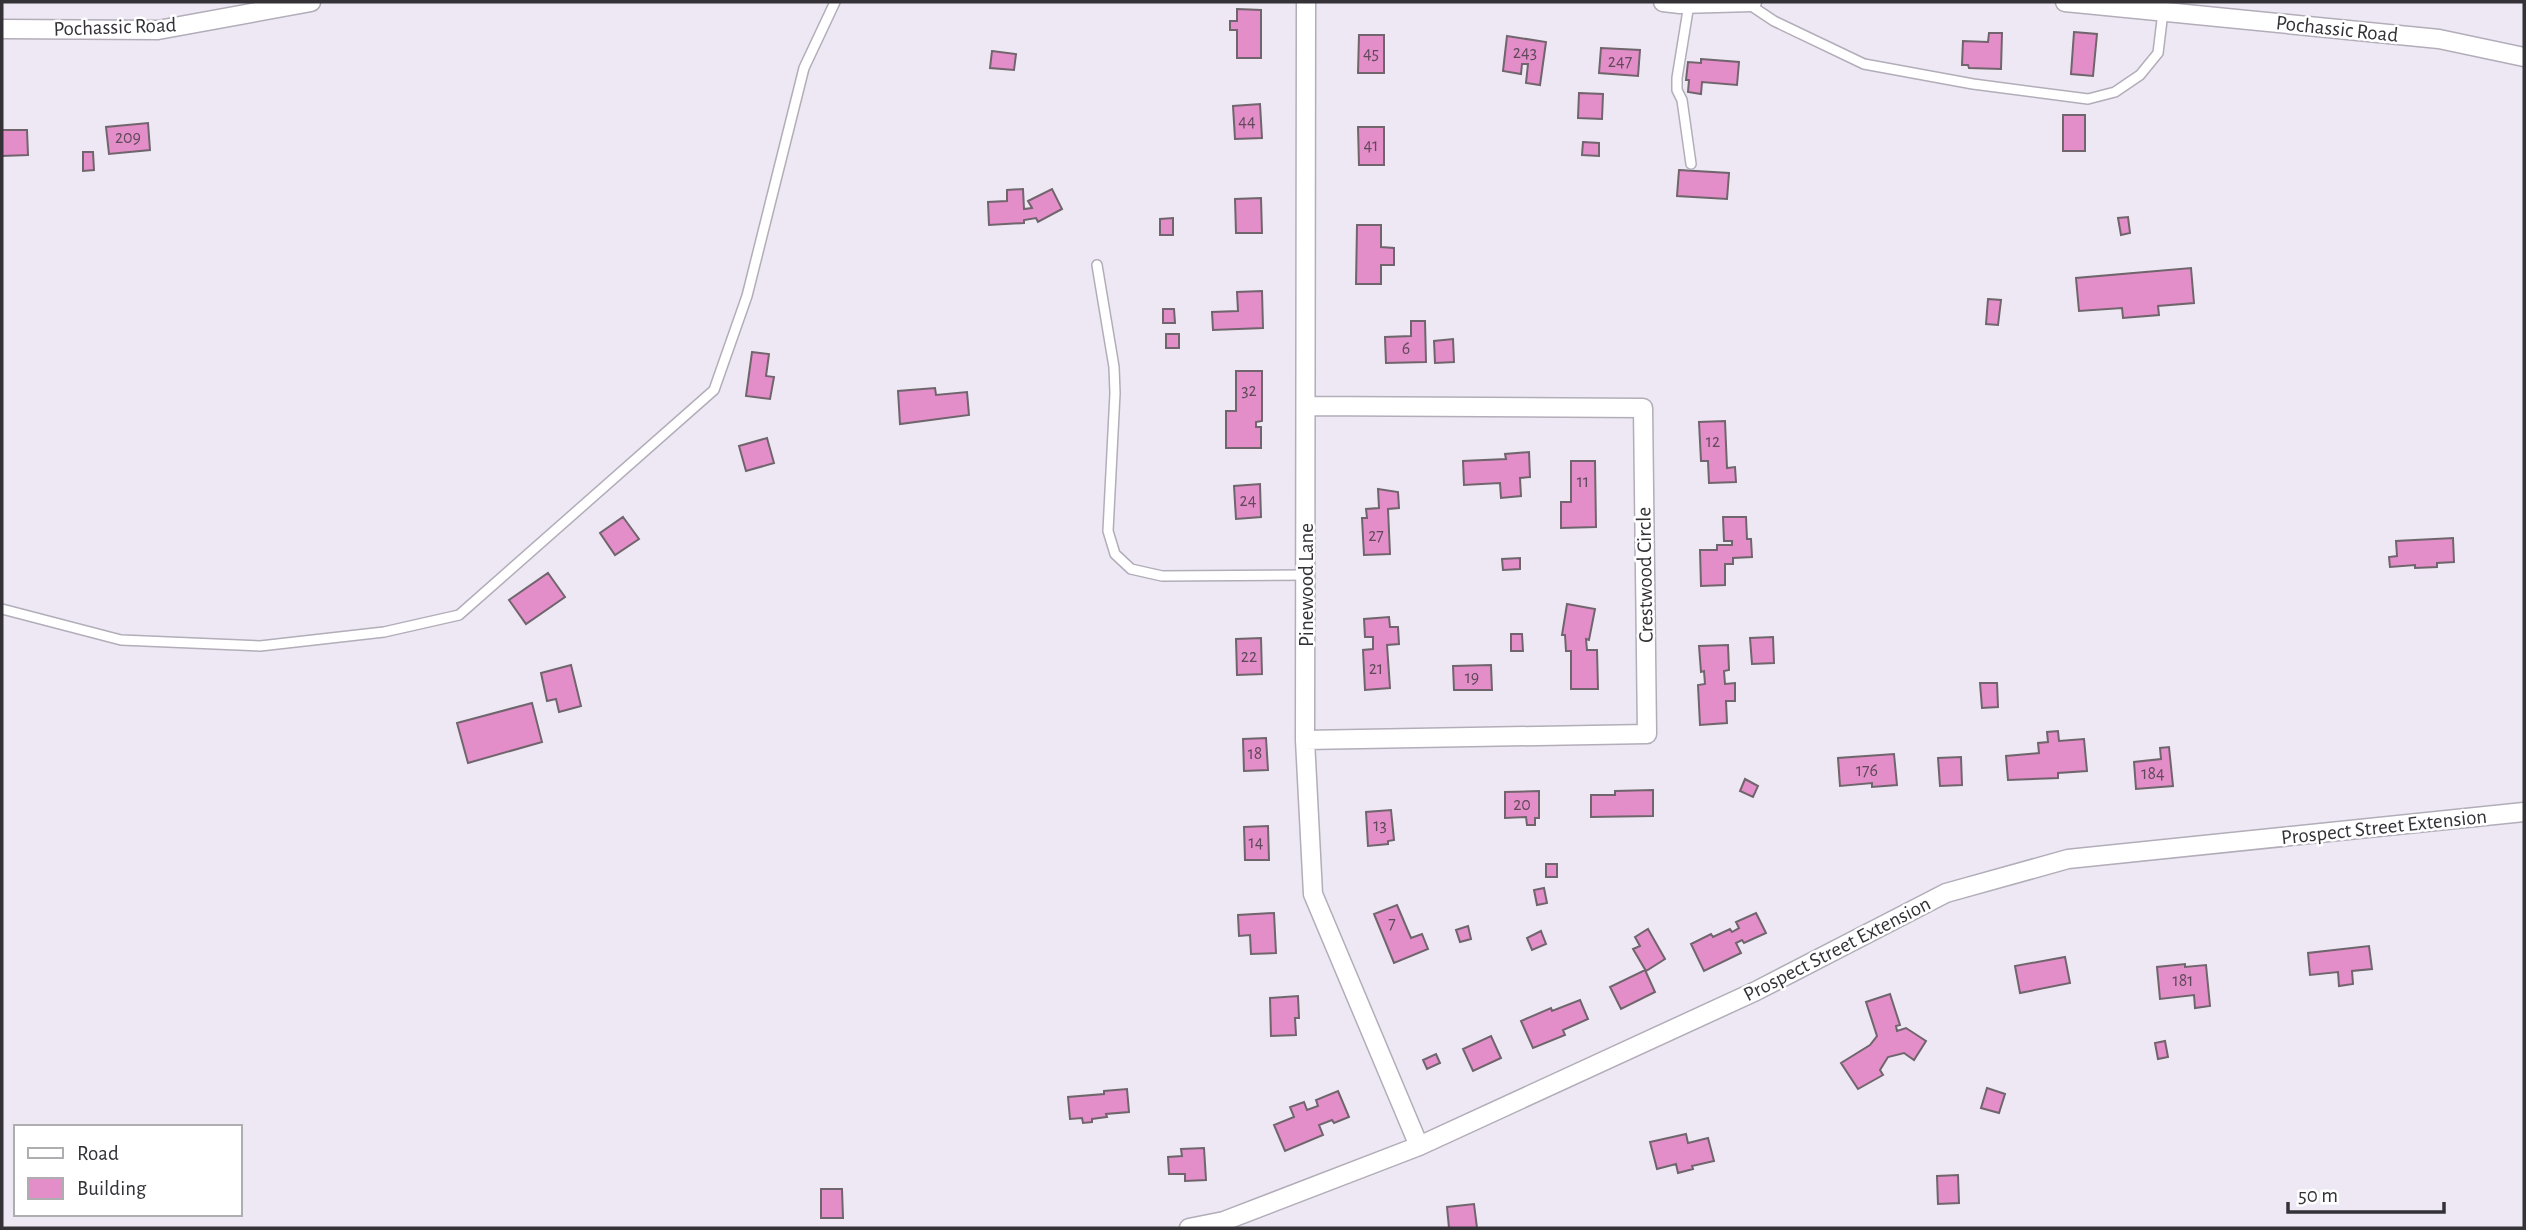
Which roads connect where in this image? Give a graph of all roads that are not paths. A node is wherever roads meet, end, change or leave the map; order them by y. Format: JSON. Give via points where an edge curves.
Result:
{"nodes":[{"id":1,"x":311,"y":2,"type":"edge"},
{"id":2,"x":835,"y":2,"type":"edge"},
{"id":3,"x":1306,"y":2,"type":"edge"},
{"id":4,"x":1662,"y":2,"type":"edge"},
{"id":5,"x":1746,"y":2,"type":"edge"},
{"id":6,"x":1752,"y":2,"type":"edge"},
{"id":7,"x":2065,"y":2,"type":"edge"},
{"id":8,"x":1689,"y":4,"type":"junction"},
{"id":9,"x":2163,"y":12,"type":"junction"},
{"id":10,"x":2,"y":29,"type":"edge"},
{"id":11,"x":2524,"y":57,"type":"edge"},
{"id":12,"x":1691,"y":164,"type":"dead end"},
{"id":13,"x":1097,"y":265,"type":"dead end"},
{"id":14,"x":1307,"y":406,"type":"junction"},
{"id":15,"x":1306,"y":575,"type":"junction"},
{"id":16,"x":2,"y":610,"type":"edge"},
{"id":17,"x":1305,"y":740,"type":"junction"},
{"id":18,"x":2524,"y":812,"type":"edge"},
{"id":19,"x":1419,"y":1146,"type":"junction"},
{"id":20,"x":1225,"y":1224,"type":"edge"},
{"id":21,"x":1189,"y":1228,"type":"edge"}],
"edges":[{"from":1,"to":10,"type":"street","name":"Pochassic Road","via":[[158,30]]},
{"from":2,"to":16,"type":"lane","via":[[804,68],[747,296],[714,390],[459,615],[384,632],[260,646],[121,640]]},
{"from":3,"to":14,"type":"street","name":"Pinewood Lane"},
{"from":4,"to":8,"type":"street"},
{"from":5,"to":6,"type":"street"},
{"from":5,"to":8,"type":"street"},
{"from":5,"to":9,"type":"lane","via":[[1774,21],[1864,64],[2088,99],[2115,92],[2140,75],[2158,53]]},
{"from":7,"to":9,"type":"street","name":"Pochassic Road"},
{"from":8,"to":12,"type":"lane","via":[[1677,90]]},
{"from":9,"to":11,"type":"street","name":"Pochassic Road","via":[[2438,39]]},
{"from":13,"to":15,"type":"lane","via":[[1114,367],[1108,531],[1115,554],[1131,569],[1162,576]]},
{"from":14,"to":15,"type":"street","name":"Pinewood Lane"},
{"from":14,"to":17,"type":"street","name":"Crestwood Circle","via":[[1643,408],[1647,734]]},
{"from":15,"to":17,"type":"street","name":"Pinewood Lane"},
{"from":17,"to":19,"type":"street","name":"Pinewood Lane","via":[[1313,894]]},
{"from":18,"to":19,"type":"street","name":"Prospect Street Extension","via":[[2068,859],[1946,893],[1756,991]]},
{"from":19,"to":20,"type":"street","name":"Prospect Street Extension"},
{"from":20,"to":21,"type":"street","name":"Prospect Street Extension"}]}
